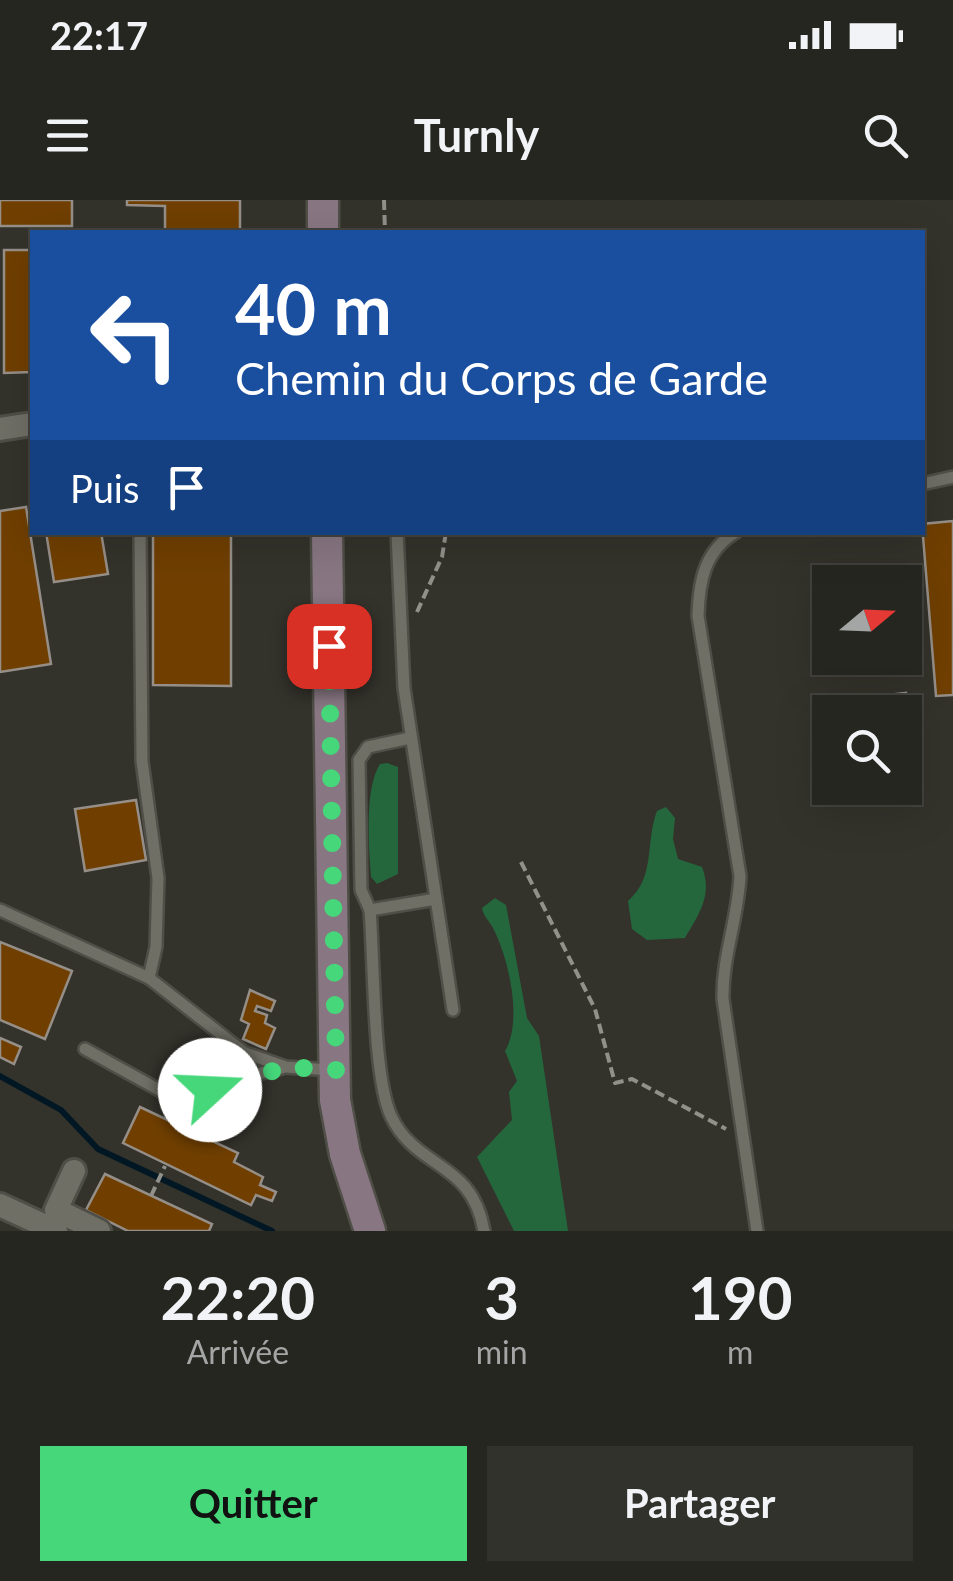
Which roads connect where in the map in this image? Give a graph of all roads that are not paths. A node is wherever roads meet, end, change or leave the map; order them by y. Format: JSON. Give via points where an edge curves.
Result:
{"nodes":[{"id":1,"x":323,"y":200,"type":"edge"},
{"id":2,"x":323,"y":230,"type":"edge"},
{"id":3,"x":30,"y":424,"type":"edge"},
{"id":4,"x":0,"y":429,"type":"edge"},
{"id":5,"x":953,"y":477,"type":"edge"},
{"id":6,"x":925,"y":483,"type":"edge"},
{"id":7,"x":140,"y":535,"type":"edge"},
{"id":8,"x":327,"y":535,"type":"edge"},
{"id":9,"x":397,"y":535,"type":"edge"},
{"id":10,"x":733,"y":535,"type":"edge"},
{"id":11,"x":410,"y":738,"type":"junction"},
{"id":12,"x":436,"y":899,"type":"junction"},
{"id":13,"x":0,"y":910,"type":"edge"},
{"id":14,"x":370,"y":910,"type":"junction"},
{"id":15,"x":149,"y":978,"type":"junction"},
{"id":16,"x":453,"y":1010,"type":"dead end"},
{"id":17,"x":85,"y":1049,"type":"dead end"},
{"id":18,"x":286,"y":1067,"type":"junction"},
{"id":19,"x":336,"y":1070,"type":"junction"},
{"id":20,"x":74,"y":1170,"type":"dead end"},
{"id":21,"x":0,"y":1204,"type":"edge"},
{"id":22,"x":56,"y":1231,"type":"edge"},
{"id":23,"x":99,"y":1231,"type":"edge"},
{"id":24,"x":370,"y":1231,"type":"edge"},
{"id":25,"x":386,"y":1231,"type":"edge"},
{"id":26,"x":484,"y":1231,"type":"edge"},
{"id":27,"x":757,"y":1231,"type":"edge"}],
"edges":[{"from":1,"to":2,"type":"street"},
{"from":3,"to":4,"type":"street"},
{"from":5,"to":6,"type":"lane"},
{"from":7,"to":15,"type":"lane","via":[[142,761],[158,878]]},
{"from":8,"to":19,"type":"street"},
{"from":9,"to":11,"type":"lane"},
{"from":10,"to":27,"type":"lane","via":[[710,556],[699,584],[698,616],[740,876],[738,914],[722,970]]},
{"from":11,"to":12,"type":"lane"},
{"from":11,"to":14,"type":"lane","via":[[368,748],[359,760],[361,890]]},
{"from":12,"to":14,"type":"lane"},
{"from":12,"to":16,"type":"lane"},
{"from":13,"to":15,"type":"lane"},
{"from":14,"to":26,"type":"lane","via":[[384,1096],[407,1140],[464,1182],[480,1204]]},
{"from":15,"to":18,"type":"lane","via":[[229,1044]]},
{"from":17,"to":18,"type":"lane","via":[[181,1102]]},
{"from":18,"to":19,"type":"lane"},
{"from":19,"to":24,"type":"street","via":[[345,1154]]},
{"from":19,"to":25,"type":"street"},
{"from":20,"to":23,"type":"street","via":[[56,1210]]},
{"from":21,"to":22,"type":"street"}]}
